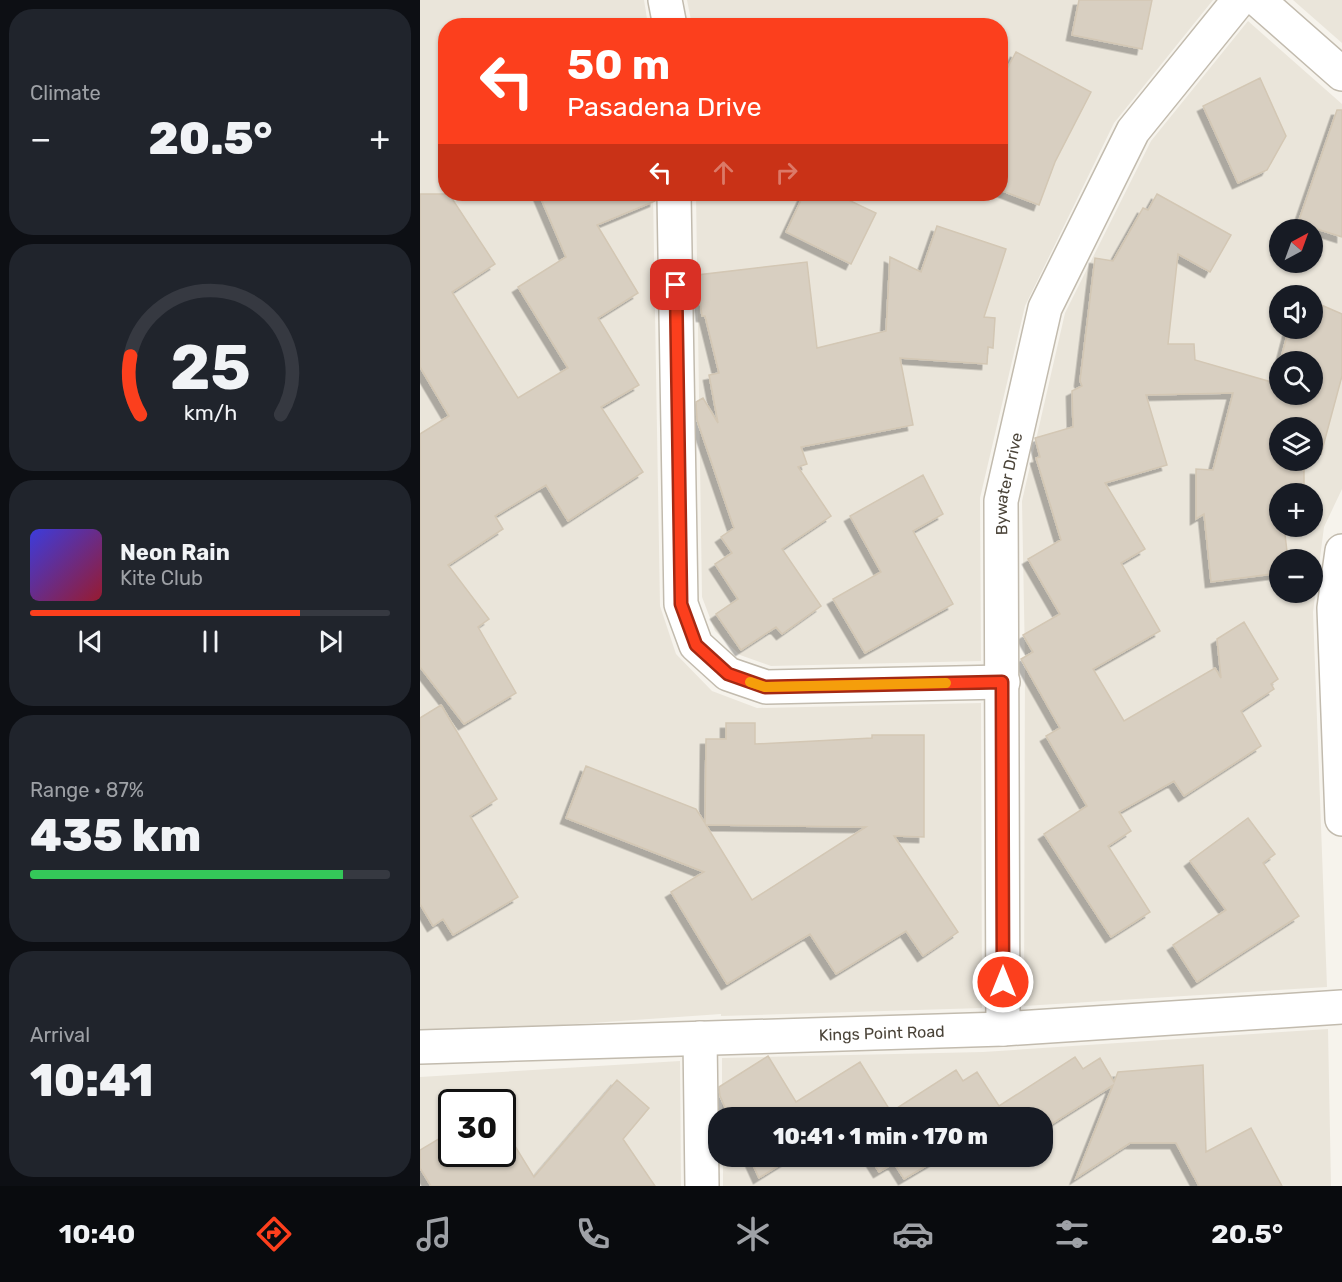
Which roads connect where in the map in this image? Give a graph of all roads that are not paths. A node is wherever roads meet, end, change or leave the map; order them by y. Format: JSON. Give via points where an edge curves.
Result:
{"nodes":[{"id":1,"x":665,"y":0,"type":"edge"},
{"id":2,"x":1239,"y":0,"type":"edge"},
{"id":3,"x":1258,"y":0,"type":"edge"},
{"id":4,"x":668,"y":18,"type":"edge"},
{"id":5,"x":1342,"y":74,"type":"edge"},
{"id":6,"x":674,"y":201,"type":"edge"},
{"id":7,"x":1342,"y":550,"type":"edge"},
{"id":8,"x":1002,"y":682,"type":"junction"},
{"id":9,"x":1342,"y":819,"type":"edge"},
{"id":10,"x":1342,"y":1007,"type":"edge"},
{"id":11,"x":420,"y":1028,"type":"edge"},
{"id":12,"x":1003,"y":1029,"type":"junction"},
{"id":13,"x":420,"y":1037,"type":"edge"},
{"id":14,"x":700,"y":1038,"type":"junction"},
{"id":15,"x":420,"y":1047,"type":"edge"},
{"id":16,"x":702,"y":1186,"type":"edge"}],
"edges":[{"from":1,"to":4,"type":"street"},
{"from":2,"to":8,"type":"street","name":"Bywater Drive","via":[[1133,131],[1045,308],[1001,501]]},
{"from":3,"to":5,"type":"street"},
{"from":6,"to":8,"type":"street","via":[[681,604],[696,645],[728,674],[765,687]]},
{"from":7,"to":9,"type":"street","via":[[1334,609]]},
{"from":8,"to":12,"type":"street","name":"Bywater Drive"},
{"from":10,"to":12,"type":"street","name":"Kings Point Road"},
{"from":11,"to":13,"type":"street"},
{"from":12,"to":14,"type":"street","name":"Kings Point Road"},
{"from":14,"to":15,"type":"street","name":"Kings Point Road"},
{"from":14,"to":16,"type":"street"}]}
